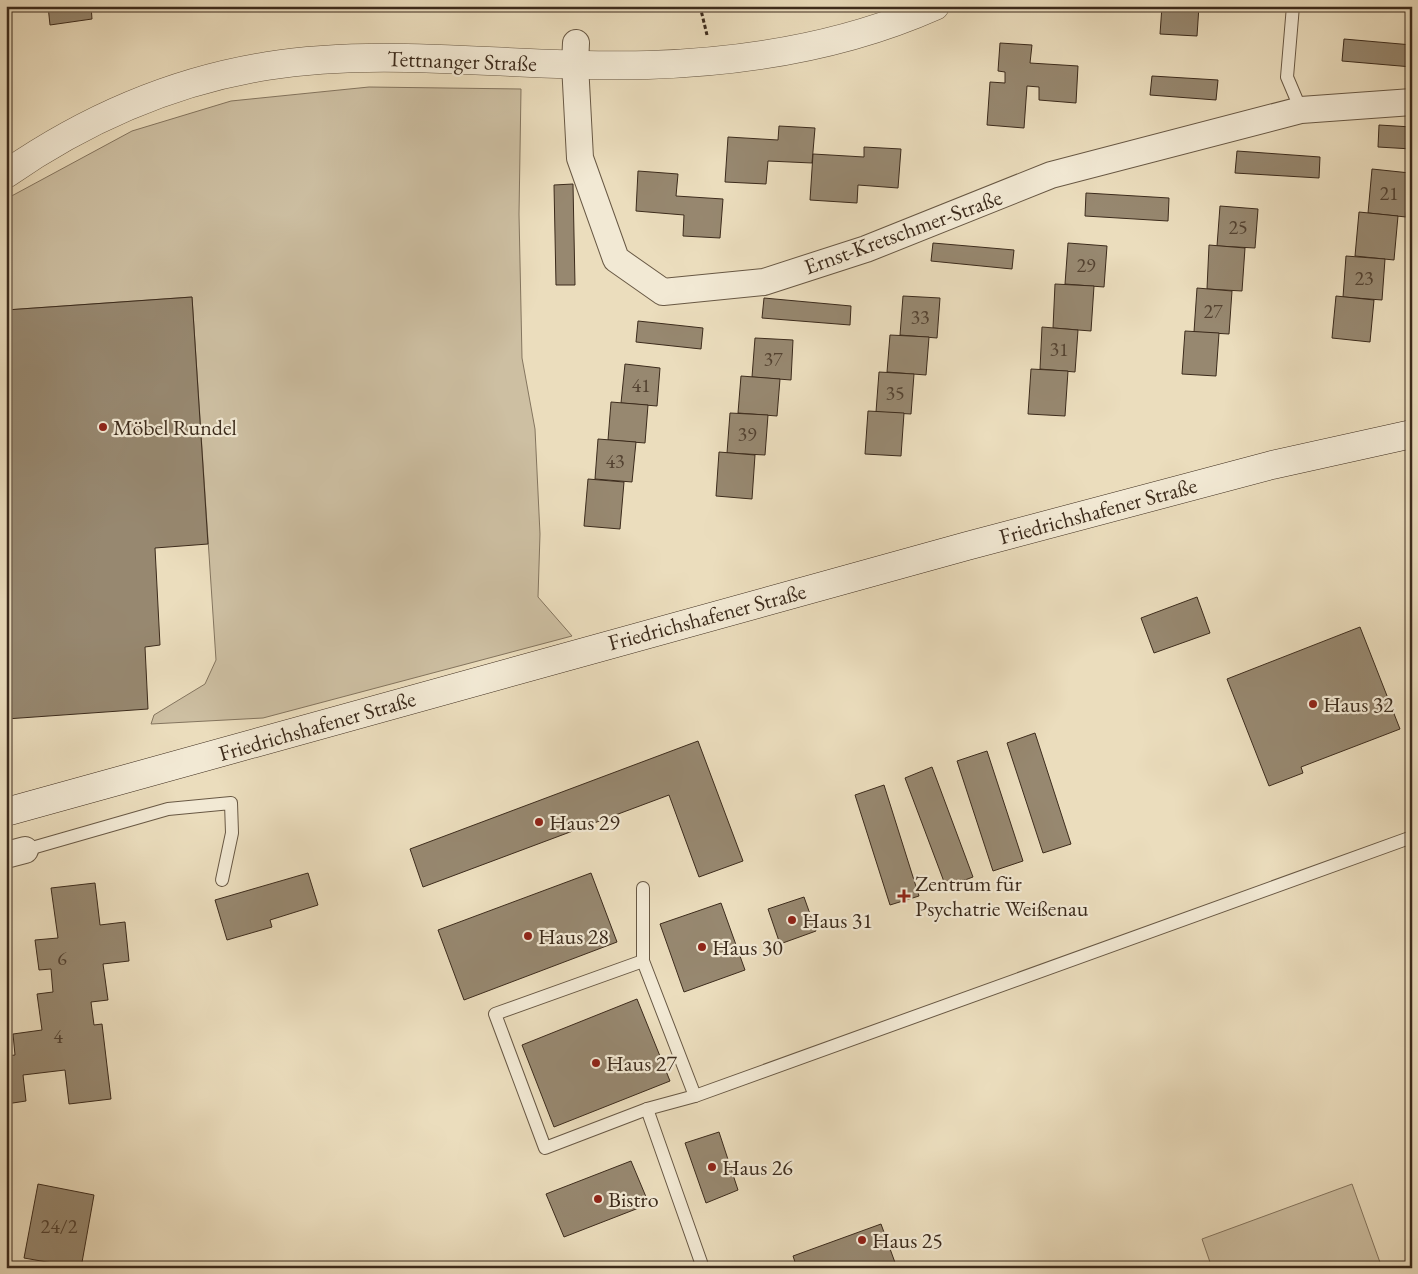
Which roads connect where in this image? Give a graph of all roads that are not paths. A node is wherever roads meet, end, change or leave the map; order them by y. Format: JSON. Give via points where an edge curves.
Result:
{"nodes":[{"id":1,"x":935,"y":6,"type":"edge"},
{"id":2,"x":1293,"y":6,"type":"edge"},
{"id":3,"x":576,"y":54,"type":"junction"},
{"id":4,"x":1412,"y":102,"type":"edge"},
{"id":5,"x":1301,"y":110,"type":"junction"},
{"id":6,"x":6,"y":174,"type":"edge"},
{"id":7,"x":1412,"y":434,"type":"edge"},
{"id":8,"x":6,"y":812,"type":"edge"},
{"id":9,"x":1412,"y":837,"type":"edge"},
{"id":10,"x":16,"y":852,"type":"edge"},
{"id":11,"x":222,"y":880,"type":"dead end"},
{"id":12,"x":644,"y":888,"type":"dead end"},
{"id":13,"x":643,"y":961,"type":"junction"},
{"id":14,"x":695,"y":1096,"type":"junction"},
{"id":15,"x":647,"y":1109,"type":"junction"},
{"id":16,"x":703,"y":1268,"type":"edge"}],
"edges":[{"from":1,"to":3,"type":"main road","name":"Tettnanger Straße","via":[[861,34],[811,47],[717,61],[647,65]]},
{"from":2,"to":5,"type":"lane","via":[[1287,77]]},
{"from":3,"to":5,"type":"street","name":"Ernst-Kretschmer-Straße","via":[[580,158],[616,259],[663,292],[764,282],[866,249],[1051,175]]},
{"from":3,"to":6,"type":"main road","name":"Tettnanger Straße","via":[[344,59],[268,66],[214,77],[130,105],[39,152]]},
{"from":4,"to":5,"type":"street","name":"Ernst-Kretschmer-Straße"},
{"from":7,"to":8,"type":"main road","name":"Friedrichshafener Straße","via":[[1272,465],[976,543]]},
{"from":9,"to":14,"type":"lane"},
{"from":10,"to":11,"type":"lane","via":[[168,810],[231,802],[232,833]]},
{"from":12,"to":13,"type":"lane"},
{"from":13,"to":14,"type":"lane"},
{"from":13,"to":15,"type":"lane","via":[[495,1014],[545,1148]]},
{"from":14,"to":15,"type":"lane"},
{"from":15,"to":16,"type":"lane"}]}
